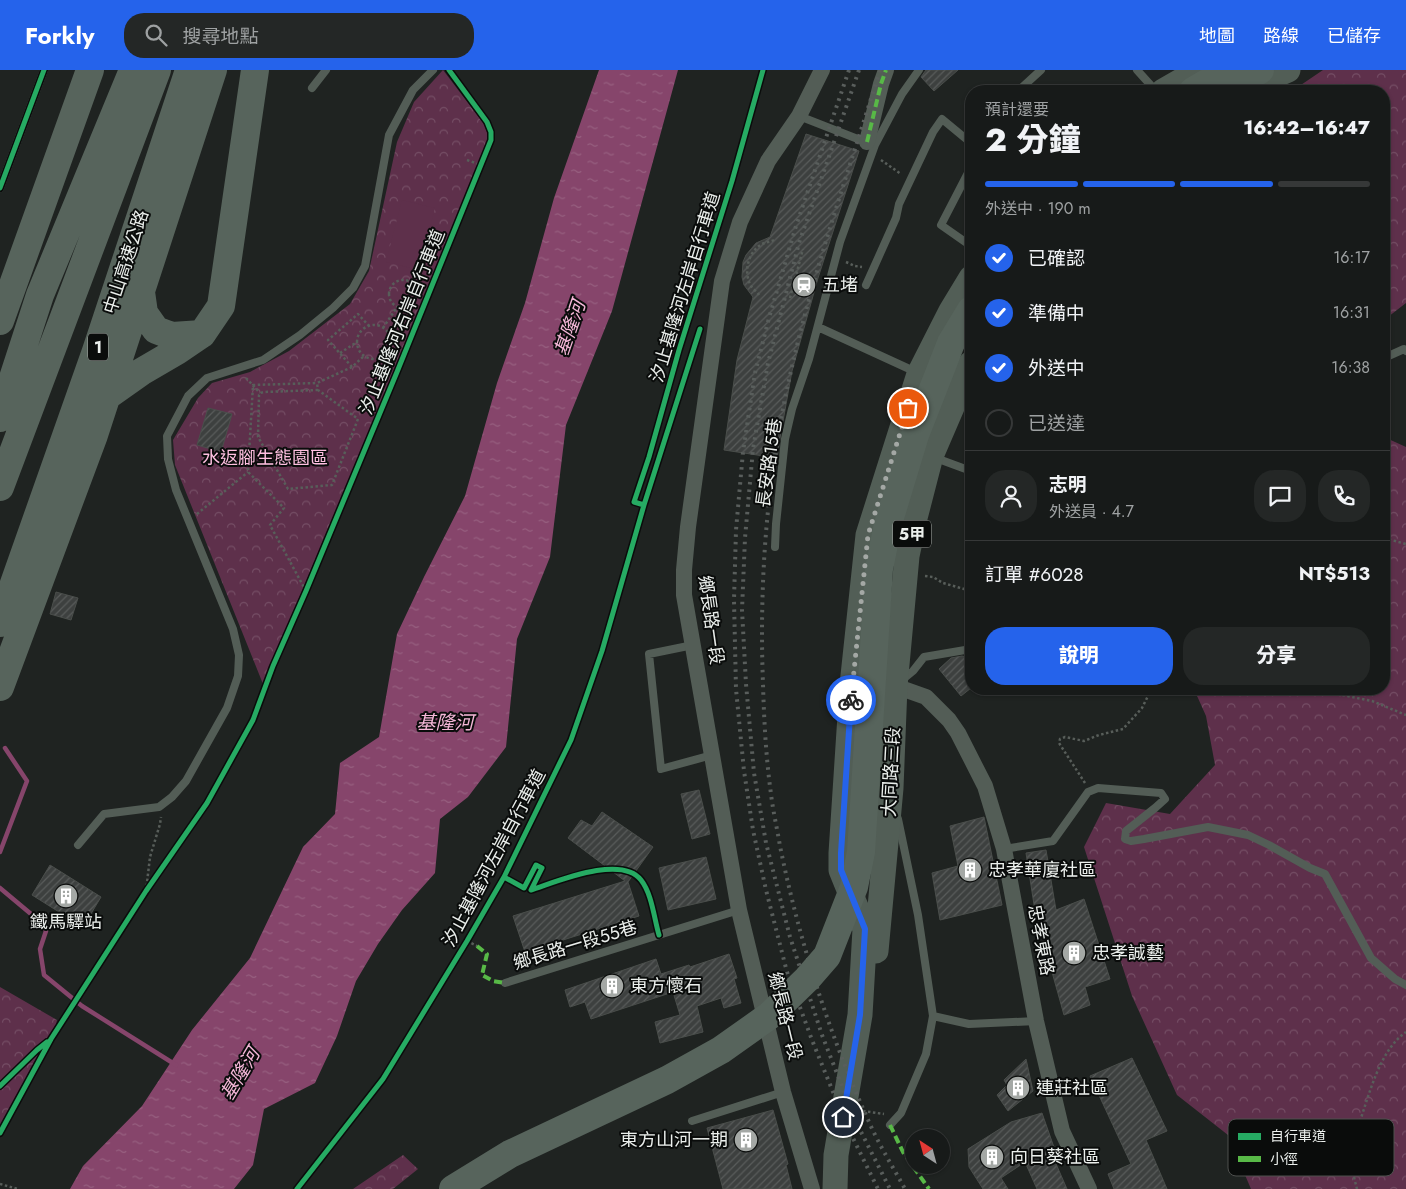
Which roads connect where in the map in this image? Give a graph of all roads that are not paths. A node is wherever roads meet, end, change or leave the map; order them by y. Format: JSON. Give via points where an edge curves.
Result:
{"nodes":[{"id":1,"x":44,"y":70,"type":"edge"},
{"id":2,"x":90,"y":70,"type":"edge"},
{"id":3,"x":133,"y":70,"type":"edge"},
{"id":4,"x":157,"y":70,"type":"edge"},
{"id":5,"x":189,"y":70,"type":"edge"},
{"id":6,"x":213,"y":70,"type":"edge"},
{"id":7,"x":255,"y":70,"type":"edge"},
{"id":8,"x":326,"y":70,"type":"edge"},
{"id":9,"x":433,"y":70,"type":"edge"},
{"id":10,"x":822,"y":70,"type":"edge"},
{"id":11,"x":886,"y":70,"type":"edge"},
{"id":12,"x":919,"y":70,"type":"edge"},
{"id":13,"x":1041,"y":70,"type":"edge"},
{"id":14,"x":1137,"y":70,"type":"edge"},
{"id":15,"x":1200,"y":70,"type":"edge"},
{"id":16,"x":1260,"y":70,"type":"edge"},
{"id":17,"x":1288,"y":70,"type":"edge"},
{"id":18,"x":1025,"y":85,"type":"edge"},
{"id":19,"x":1151,"y":85,"type":"edge"},
{"id":20,"x":1174,"y":85,"type":"edge"},
{"id":21,"x":1237,"y":85,"type":"edge"},
{"id":22,"x":1240,"y":85,"type":"edge"},
{"id":23,"x":312,"y":88,"type":"dead end"},
{"id":24,"x":799,"y":116,"type":"junction"},
{"id":25,"x":965,"y":138,"type":"edge"},
{"id":26,"x":871,"y":147,"type":"junction"},
{"id":27,"x":965,"y":179,"type":"edge"},
{"id":28,"x":0,"y":188,"type":"edge"},
{"id":29,"x":965,"y":242,"type":"edge"},
{"id":30,"x":866,"y":285,"type":"dead end"},
{"id":31,"x":965,"y":288,"type":"edge"},
{"id":32,"x":141,"y":292,"type":"junction"},
{"id":33,"x":965,"y":320,"type":"edge"},
{"id":34,"x":0,"y":321,"type":"edge"},
{"id":35,"x":818,"y":326,"type":"junction"},
{"id":36,"x":202,"y":334,"type":"junction"},
{"id":37,"x":965,"y":343,"type":"edge"},
{"id":38,"x":1406,"y":351,"type":"edge"},
{"id":39,"x":1390,"y":355,"type":"edge"},
{"id":40,"x":965,"y":370,"type":"edge"},
{"id":41,"x":919,"y":374,"type":"junction"},
{"id":42,"x":952,"y":386,"type":"junction"},
{"id":43,"x":107,"y":396,"type":"junction"},
{"id":44,"x":0,"y":418,"type":"edge"},
{"id":45,"x":931,"y":456,"type":"junction"},
{"id":46,"x":965,"y":469,"type":"edge"},
{"id":47,"x":0,"y":488,"type":"edge"},
{"id":48,"x":775,"y":547,"type":"dead end"},
{"id":49,"x":0,"y":623,"type":"edge"},
{"id":50,"x":693,"y":645,"type":"junction"},
{"id":51,"x":965,"y":649,"type":"edge"},
{"id":52,"x":852,"y":685,"type":"junction"},
{"id":53,"x":895,"y":686,"type":"junction"},
{"id":54,"x":0,"y":687,"type":"edge"},
{"id":55,"x":712,"y":755,"type":"junction"},
{"id":56,"x":891,"y":788,"type":"junction"},
{"id":57,"x":78,"y":845,"type":"dead end"},
{"id":58,"x":1004,"y":849,"type":"junction"},
{"id":59,"x":739,"y":910,"type":"junction"},
{"id":60,"x":505,"y":983,"type":"dead end"},
{"id":61,"x":1406,"y":985,"type":"edge"},
{"id":62,"x":933,"y":1016,"type":"junction"},
{"id":63,"x":1036,"y":1021,"type":"junction"},
{"id":64,"x":783,"y":1092,"type":"junction"},
{"id":65,"x":692,"y":1121,"type":"dead end"},
{"id":66,"x":890,"y":1124,"type":"dead end"},
{"id":67,"x":453,"y":1189,"type":"edge"},
{"id":68,"x":470,"y":1189,"type":"edge"},
{"id":69,"x":812,"y":1189,"type":"edge"},
{"id":70,"x":835,"y":1189,"type":"edge"},
{"id":71,"x":847,"y":1189,"type":"edge"},
{"id":72,"x":1089,"y":1189,"type":"edge"}],
"edges":[{"from":1,"to":28,"type":"lane"},
{"from":2,"to":34,"type":"highway"},
{"from":3,"to":44,"type":"highway","via":[[40,295]]},
{"from":4,"to":47,"type":"highway","name":"中山高速公路"},
{"from":5,"to":49,"type":"highway","name":"中山高速公路","number":"1","via":[[96,352]]},
{"from":6,"to":32,"type":"highway"},
{"from":7,"to":36,"type":"highway","via":[[221,306]]},
{"from":8,"to":23,"type":"lane"},
{"from":9,"to":57,"type":"lane","via":[[413,90],[389,135],[364,266],[353,288],[300,335],[262,360],[207,378],[188,396],[167,436],[168,459],[176,490],[233,629],[239,655],[238,676],[228,708],[186,781],[172,797],[159,807],[104,814]]},
{"from":10,"to":24,"type":"street","name":"鄉長路一段"},
{"from":11,"to":26,"type":"street"},
{"from":12,"to":26,"type":"lane","name":"長安路15巷"},
{"from":13,"to":18,"type":"lane"},
{"from":14,"to":19,"type":"lane"},
{"from":15,"to":20,"type":"main road"},
{"from":16,"to":21,"type":"highway"},
{"from":17,"to":22,"type":"main road"},
{"from":24,"to":26,"type":"lane"},
{"from":24,"to":50,"type":"street","name":"鄉長路一段","via":[[768,161],[740,222],[722,281],[684,570],[684,594]]},
{"from":25,"to":30,"type":"lane","via":[[942,119],[933,132]]},
{"from":26,"to":35,"type":"lane","name":"長安路15巷","via":[[840,242]]},
{"from":27,"to":29,"type":"lane","via":[[942,225]]},
{"from":31,"to":41,"type":"main road","number":"5甲"},
{"from":32,"to":36,"type":"highway","via":[[144,313],[156,330],[172,336]]},
{"from":32,"to":43,"type":"highway"},
{"from":33,"to":67,"type":"highway","bridge":true,"via":[[951,344],[916,435],[888,524],[879,570],[861,852],[854,887],[827,956],[769,1016],[721,1050],[667,1080],[510,1154]]},
{"from":35,"to":41,"type":"lane"},
{"from":35,"to":48,"type":"lane","name":"長安路15巷","via":[[785,439]]},
{"from":36,"to":43,"type":"highway"},
{"from":37,"to":68,"type":"highway","via":[[910,478],[897,526],[890,568],[871,853],[857,912],[836,959],[804,997],[775,1025],[744,1048],[705,1071],[558,1142]]},
{"from":38,"to":39,"type":"lane"},
{"from":40,"to":42,"type":"main road","name":"大同路三段","number":"5甲"},
{"from":41,"to":42,"type":"lane"},
{"from":41,"to":52,"type":"main road","number":"5甲","via":[[868,535]]},
{"from":42,"to":45,"type":"main road","name":"大同路三段","number":"5甲"},
{"from":43,"to":54,"type":"highway"},
{"from":45,"to":46,"type":"lane"},
{"from":45,"to":53,"type":"main road","name":"大同路三段","number":"5甲","via":[[907,556]]},
{"from":50,"to":55,"type":"street","name":"鄉長路一段"},
{"from":50,"to":55,"type":"lane","via":[[649,654],[661,769]]},
{"from":51,"to":53,"type":"lane","via":[[924,657]]},
{"from":52,"to":53,"type":"street","name":"忠孝東路"},
{"from":52,"to":70,"type":"main road","number":"5甲","via":[[841,870],[865,929],[860,1015],[836,1156]]},
{"from":53,"to":56,"type":"main road","name":"大同路三段","number":"5甲"},
{"from":53,"to":58,"type":"street","name":"忠孝東路","via":[[926,697],[958,733],[985,786]]},
{"from":55,"to":59,"type":"street","name":"鄉長路一段"},
{"from":56,"to":62,"type":"lane","via":[[918,915]]},
{"from":56,"to":71,"type":"main road","name":"大同路三段","number":"5甲","via":[[870,1015],[847,1152]]},
{"from":58,"to":61,"type":"lane","via":[[1052,841],[1088,792],[1098,788],[1161,793],[1165,799],[1126,832],[1125,839],[1131,841],[1208,827],[1248,835],[1325,874],[1371,958],[1394,979]]},
{"from":58,"to":63,"type":"street","name":"忠孝東路"},
{"from":59,"to":60,"type":"lane","name":"鄉長路一段55巷"},
{"from":59,"to":64,"type":"street","name":"鄉長路一段"},
{"from":62,"to":63,"type":"lane","via":[[969,1024]]},
{"from":62,"to":66,"type":"lane","via":[[926,1054],[901,1113]]},
{"from":63,"to":72,"type":"street","name":"忠孝東路","via":[[1062,1131]]},
{"from":64,"to":65,"type":"lane"},
{"from":64,"to":69,"type":"street","name":"鄉長路一段"}]}
